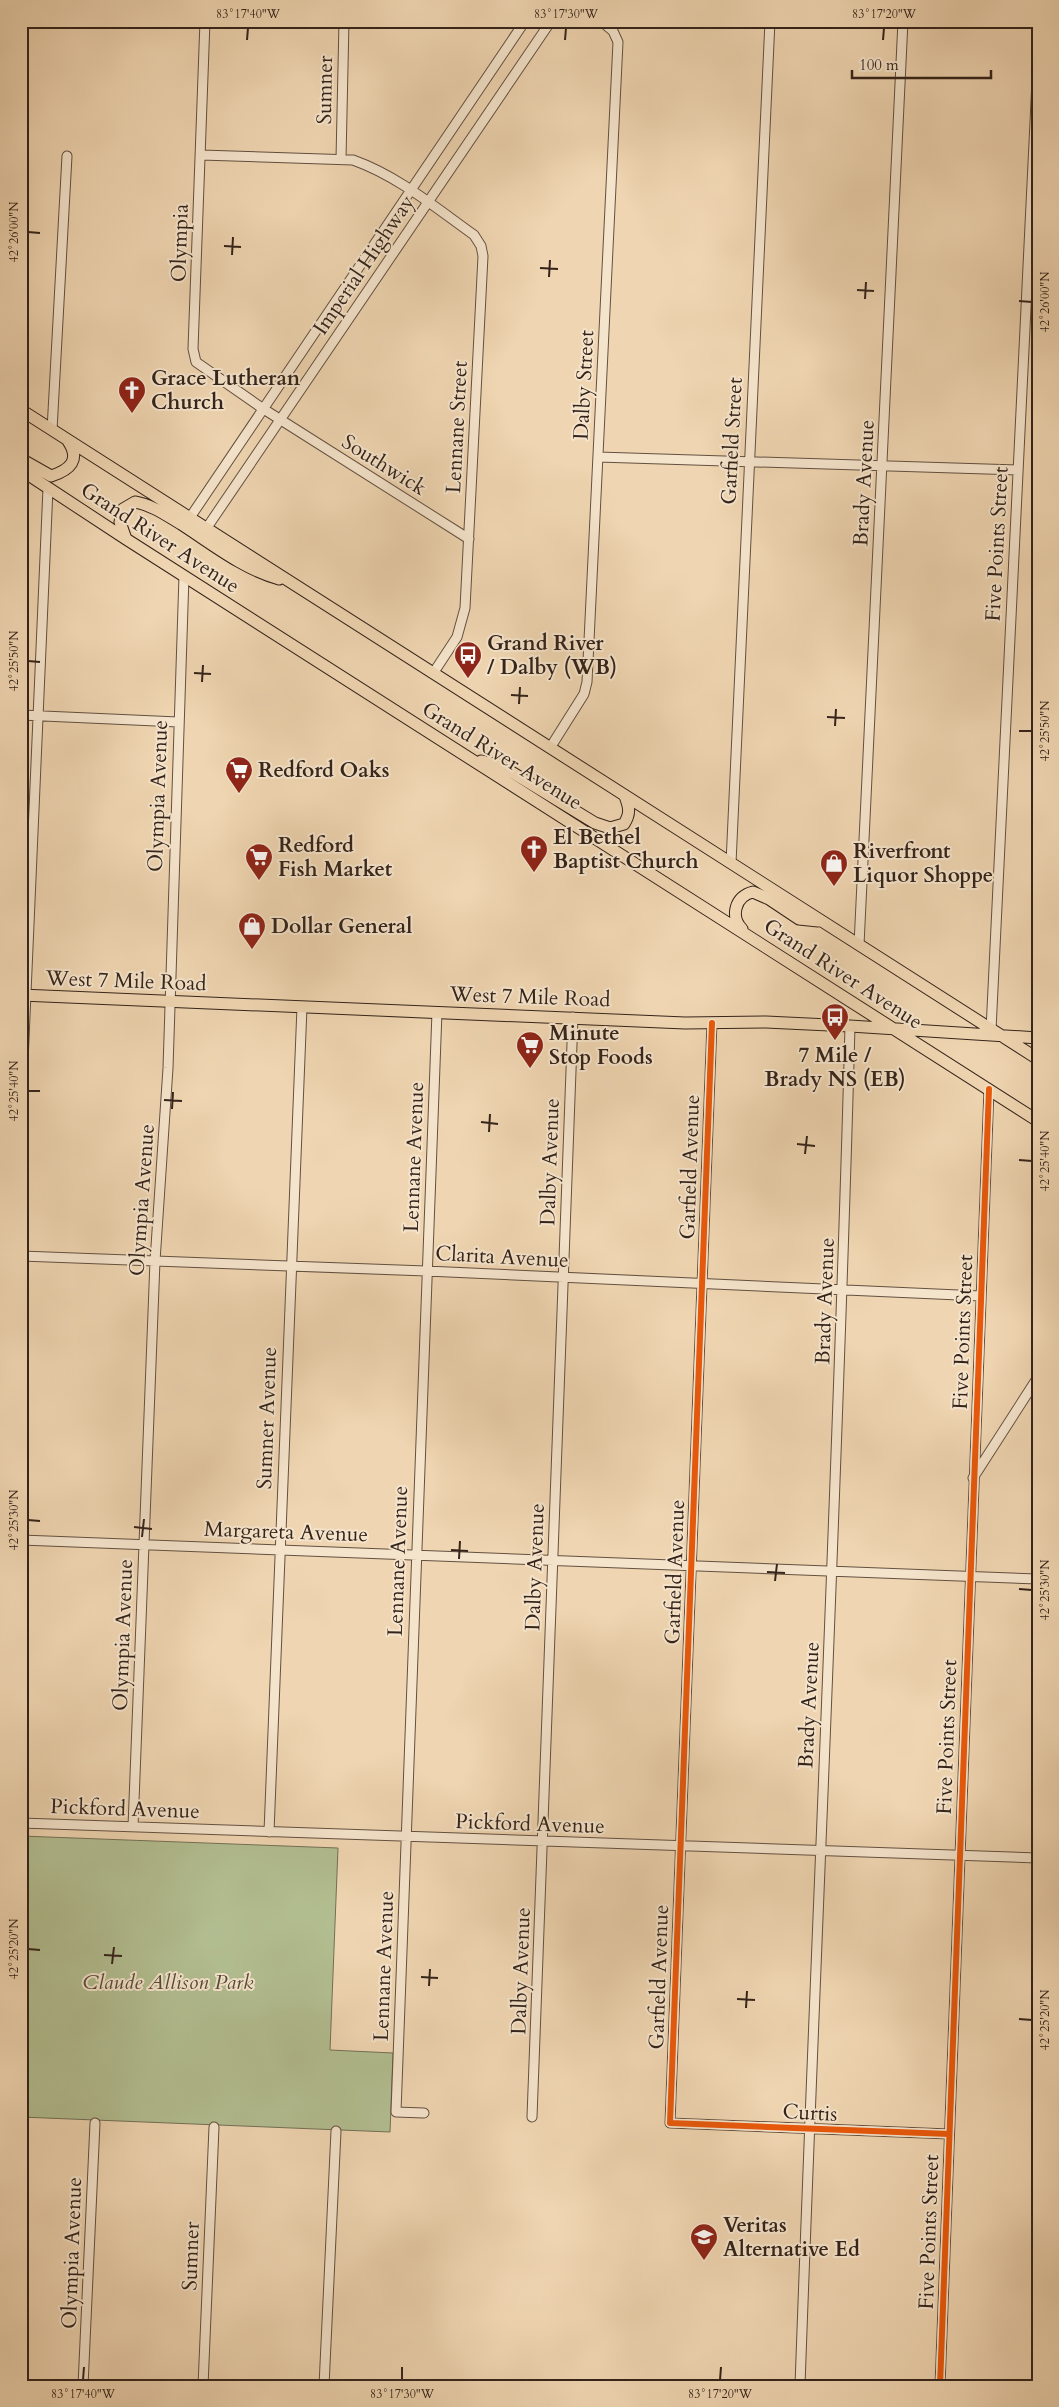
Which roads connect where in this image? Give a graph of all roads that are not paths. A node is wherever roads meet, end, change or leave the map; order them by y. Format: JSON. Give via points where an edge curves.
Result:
{"nodes":[{"id":1,"x":205,"y":21,"type":"edge"},
{"id":2,"x":344,"y":21,"type":"edge"},
{"id":3,"x":526,"y":21,"type":"edge"},
{"id":4,"x":551,"y":21,"type":"edge"},
{"id":5,"x":601,"y":21,"type":"edge"},
{"id":6,"x":770,"y":21,"type":"edge"},
{"id":7,"x":903,"y":21,"type":"edge"},
{"id":8,"x":1038,"y":62,"type":"edge"},
{"id":9,"x":201,"y":155,"type":"junction"},
{"id":10,"x":67,"y":156,"type":"dead end"},
{"id":11,"x":341,"y":159,"type":"junction"},
{"id":12,"x":411,"y":190,"type":"junction"},
{"id":13,"x":428,"y":202,"type":"junction"},
{"id":14,"x":262,"y":408,"type":"junction"},
{"id":15,"x":21,"y":410,"type":"edge"},
{"id":16,"x":280,"y":420,"type":"junction"},
{"id":17,"x":52,"y":430,"type":"junction"},
{"id":18,"x":67,"y":440,"type":"junction"},
{"id":19,"x":598,"y":457,"type":"junction"},
{"id":20,"x":21,"y":458,"type":"edge"},
{"id":21,"x":749,"y":463,"type":"junction"},
{"id":22,"x":882,"y":466,"type":"junction"},
{"id":23,"x":21,"y":470,"type":"edge"},
{"id":24,"x":1018,"y":470,"type":"junction"},
{"id":25,"x":48,"y":488,"type":"junction"},
{"id":26,"x":189,"y":519,"type":"junction"},
{"id":27,"x":206,"y":529,"type":"junction"},
{"id":28,"x":126,"y":540,"type":"junction"},
{"id":29,"x":469,"y":540,"type":"junction"},
{"id":30,"x":184,"y":576,"type":"junction"},
{"id":31,"x":290,"y":582,"type":"junction"},
{"id":32,"x":434,"y":672,"type":"junction"},
{"id":33,"x":21,"y":715,"type":"edge"},
{"id":34,"x":38,"y":716,"type":"junction"},
{"id":35,"x":178,"y":722,"type":"junction"},
{"id":36,"x":550,"y":748,"type":"junction"},
{"id":37,"x":472,"y":759,"type":"junction"},
{"id":38,"x":625,"y":796,"type":"junction"},
{"id":39,"x":731,"y":863,"type":"junction"},
{"id":40,"x":823,"y":922,"type":"junction"},
{"id":41,"x":749,"y":936,"type":"junction"},
{"id":42,"x":859,"y":946,"type":"junction"},
{"id":43,"x":23,"y":995,"type":"edge"},
{"id":44,"x":169,"y":1001,"type":"junction"},
{"id":45,"x":302,"y":1007,"type":"junction"},
{"id":46,"x":437,"y":1012,"type":"junction"},
{"id":47,"x":573,"y":1018,"type":"junction"},
{"id":48,"x":712,"y":1023,"type":"junction"},
{"id":49,"x":850,"y":1026,"type":"junction"},
{"id":50,"x":896,"y":1030,"type":"junction"},
{"id":51,"x":991,"y":1030,"type":"junction"},
{"id":52,"x":1004,"y":1037,"type":"junction"},
{"id":53,"x":1038,"y":1038,"type":"edge"},
{"id":54,"x":1038,"y":1059,"type":"edge"},
{"id":55,"x":989,"y":1090,"type":"junction"},
{"id":56,"x":21,"y":1108,"type":"edge"},
{"id":57,"x":1038,"y":1121,"type":"edge"},
{"id":58,"x":21,"y":1256,"type":"edge"},
{"id":59,"x":155,"y":1260,"type":"junction"},
{"id":60,"x":291,"y":1267,"type":"junction"},
{"id":61,"x":426,"y":1271,"type":"junction"},
{"id":62,"x":563,"y":1278,"type":"junction"},
{"id":63,"x":702,"y":1284,"type":"junction"},
{"id":64,"x":843,"y":1291,"type":"junction"},
{"id":65,"x":981,"y":1296,"type":"junction"},
{"id":66,"x":1038,"y":1377,"type":"edge"},
{"id":67,"x":973,"y":1478,"type":"junction"},
{"id":68,"x":21,"y":1540,"type":"edge"},
{"id":69,"x":144,"y":1544,"type":"junction"},
{"id":70,"x":280,"y":1550,"type":"junction"},
{"id":71,"x":416,"y":1556,"type":"junction"},
{"id":72,"x":552,"y":1560,"type":"junction"},
{"id":73,"x":691,"y":1565,"type":"junction"},
{"id":74,"x":833,"y":1571,"type":"junction"},
{"id":75,"x":970,"y":1577,"type":"junction"},
{"id":76,"x":1038,"y":1579,"type":"edge"},
{"id":77,"x":21,"y":1823,"type":"edge"},
{"id":78,"x":134,"y":1827,"type":"junction"},
{"id":79,"x":269,"y":1832,"type":"junction"},
{"id":80,"x":407,"y":1836,"type":"junction"},
{"id":81,"x":544,"y":1842,"type":"junction"},
{"id":82,"x":680,"y":1846,"type":"junction"},
{"id":83,"x":819,"y":1851,"type":"junction"},
{"id":84,"x":959,"y":1856,"type":"junction"},
{"id":85,"x":1038,"y":1858,"type":"edge"},
{"id":86,"x":424,"y":2113,"type":"dead end"},
{"id":87,"x":532,"y":2117,"type":"dead end"},
{"id":88,"x":95,"y":2123,"type":"dead end"},
{"id":89,"x":670,"y":2123,"type":"joint"},
{"id":90,"x":214,"y":2127,"type":"dead end"},
{"id":91,"x":809,"y":2129,"type":"junction"},
{"id":92,"x":336,"y":2131,"type":"dead end"},
{"id":93,"x":949,"y":2134,"type":"junction"},
{"id":94,"x":84,"y":2386,"type":"edge"},
{"id":95,"x":203,"y":2386,"type":"edge"},
{"id":96,"x":324,"y":2386,"type":"edge"},
{"id":97,"x":800,"y":2386,"type":"edge"},
{"id":98,"x":940,"y":2386,"type":"edge"}],
"edges":[{"from":1,"to":9,"type":"street","name":"Olympia"},
{"from":2,"to":11,"type":"street","name":"Sumner"},
{"from":3,"to":12,"type":"street","name":"Imperial Highway"},
{"from":4,"to":13,"type":"street","name":"Imperial Highway"},
{"from":5,"to":19,"type":"street","name":"Dalby Street","via":[[614,31],[618,42]]},
{"from":6,"to":21,"type":"street","name":"Garfield Street"},
{"from":7,"to":22,"type":"street","name":"Brady Avenue"},
{"from":8,"to":24,"type":"street","name":"Five Points Street"},
{"from":9,"to":11,"type":"street","name":"Lennane Street"},
{"from":9,"to":14,"type":"street","name":"Olympia","via":[[194,357],[199,366]]},
{"from":10,"to":17,"type":"street"},
{"from":11,"to":12,"type":"street","name":"Lennane Street","via":[[367,165]]},
{"from":12,"to":13,"type":"street","name":"Lennane Street"},
{"from":12,"to":14,"type":"street","name":"Imperial Highway"},
{"from":13,"to":16,"type":"street","name":"Imperial Highway"},
{"from":13,"to":29,"type":"street","name":"Lennane Street","via":[[474,235],[482,252]]},
{"from":14,"to":16,"type":"street","name":"Olympia"},
{"from":14,"to":26,"type":"street","name":"Imperial Highway"},
{"from":15,"to":17,"type":"main road","name":"Grand River Avenue"},
{"from":16,"to":27,"type":"street","name":"Imperial Highway"},
{"from":16,"to":29,"type":"street","name":"Southwick"},
{"from":17,"to":18,"type":"main road","name":"Grand River Avenue"},
{"from":18,"to":20,"type":"main road","via":[[74,449],[74,459],[61,473],[51,476]]},
{"from":18,"to":26,"type":"main road","name":"Grand River Avenue"},
{"from":19,"to":21,"type":"street"},
{"from":19,"to":36,"type":"street","name":"Dalby Street","via":[[587,682],[584,694]]},
{"from":21,"to":22,"type":"street"},
{"from":21,"to":39,"type":"street","name":"Garfield Street"},
{"from":22,"to":24,"type":"street"},
{"from":22,"to":42,"type":"street","name":"Brady Avenue"},
{"from":23,"to":25,"type":"main road","name":"Grand River Avenue"},
{"from":24,"to":51,"type":"street","name":"Five Points Street"},
{"from":25,"to":28,"type":"main road","name":"Grand River Avenue"},
{"from":25,"to":34,"type":"street"},
{"from":26,"to":27,"type":"main road","name":"Grand River Avenue"},
{"from":27,"to":31,"type":"main road","name":"Grand River Avenue"},
{"from":28,"to":30,"type":"main road","name":"Grand River Avenue"},
{"from":28,"to":31,"type":"main road","via":[[120,522],[123,509],[135,502],[142,503],[257,573]]},
{"from":29,"to":32,"type":"street","name":"Lennane Street","via":[[462,623],[453,644]]},
{"from":30,"to":35,"type":"street","name":"Olympia Avenue"},
{"from":30,"to":37,"type":"main road","name":"Grand River Avenue"},
{"from":31,"to":32,"type":"main road","name":"Grand River Avenue"},
{"from":32,"to":36,"type":"main road","name":"Grand River Avenue"},
{"from":33,"to":34,"type":"street"},
{"from":34,"to":35,"type":"street"},
{"from":34,"to":43,"type":"street"},
{"from":35,"to":44,"type":"street","name":"Olympia Avenue"},
{"from":36,"to":38,"type":"main road","name":"Grand River Avenue"},
{"from":37,"to":38,"type":"main road","via":[[500,764],[595,823],[610,828],[624,824],[629,817]]},
{"from":37,"to":41,"type":"main road","name":"Grand River Avenue"},
{"from":38,"to":39,"type":"main road","name":"Grand River Avenue"},
{"from":39,"to":40,"type":"main road","name":"Grand River Avenue"},
{"from":40,"to":41,"type":"main road","via":[[799,919],[757,893],[749,893],[740,899],[735,914],[738,925]]},
{"from":40,"to":42,"type":"main road","name":"Grand River Avenue"},
{"from":41,"to":50,"type":"main road","name":"Grand River Avenue"},
{"from":42,"to":51,"type":"main road","name":"Grand River Avenue"},
{"from":43,"to":44,"type":"main road","name":"West 7 Mile Road"},
{"from":43,"to":56,"type":"street"},
{"from":44,"to":45,"type":"main road","name":"West 7 Mile Road"},
{"from":44,"to":59,"type":"street","name":"Olympia Avenue","via":[[168,1068]]},
{"from":45,"to":46,"type":"main road","name":"West 7 Mile Road"},
{"from":45,"to":60,"type":"street","name":"Sumner Avenue"},
{"from":46,"to":47,"type":"main road","name":"West 7 Mile Road"},
{"from":46,"to":61,"type":"street","name":"Lennane Avenue"},
{"from":47,"to":48,"type":"main road","name":"West 7 Mile Road"},
{"from":47,"to":62,"type":"street","name":"Dalby Avenue"},
{"from":48,"to":49,"type":"main road","name":"West 7 Mile Road"},
{"from":48,"to":63,"type":"street","name":"Garfield Avenue"},
{"from":49,"to":50,"type":"main road","name":"West 7 Mile Road"},
{"from":49,"to":64,"type":"street","name":"Brady Avenue"},
{"from":50,"to":52,"type":"main road","name":"West 7 Mile Road"},
{"from":50,"to":55,"type":"main road","name":"Grand River Avenue"},
{"from":51,"to":52,"type":"main road","name":"Grand River Avenue"},
{"from":52,"to":53,"type":"main road","name":"West 7 Mile Road"},
{"from":52,"to":54,"type":"main road","name":"Grand River Avenue"},
{"from":55,"to":57,"type":"main road","name":"Grand River Avenue"},
{"from":55,"to":65,"type":"street","name":"Five Points Street"},
{"from":58,"to":59,"type":"street","name":"Clarita Avenue"},
{"from":59,"to":60,"type":"street","name":"Clarita Avenue"},
{"from":59,"to":69,"type":"street","name":"Olympia Avenue"},
{"from":60,"to":61,"type":"street","name":"Clarita Avenue"},
{"from":60,"to":70,"type":"street","name":"Sumner Avenue"},
{"from":61,"to":62,"type":"street","name":"Clarita Avenue"},
{"from":61,"to":71,"type":"street","name":"Lennane Avenue"},
{"from":62,"to":63,"type":"street","name":"Clarita Avenue"},
{"from":62,"to":72,"type":"street","name":"Dalby Avenue"},
{"from":63,"to":64,"type":"street","name":"Clarita Avenue"},
{"from":63,"to":73,"type":"street","name":"Garfield Avenue"},
{"from":64,"to":65,"type":"street","name":"Clarita Avenue"},
{"from":64,"to":74,"type":"street","name":"Brady Avenue"},
{"from":65,"to":67,"type":"street","name":"Five Points Street"},
{"from":66,"to":67,"type":"street"},
{"from":67,"to":75,"type":"street","name":"Five Points Street"},
{"from":68,"to":69,"type":"street","name":"Margareta Avenue"},
{"from":69,"to":70,"type":"street","name":"Margareta Avenue"},
{"from":69,"to":78,"type":"street","name":"Olympia Avenue"},
{"from":70,"to":71,"type":"street","name":"Margareta Avenue"},
{"from":70,"to":79,"type":"street","name":"Sumner Avenue"},
{"from":71,"to":72,"type":"street","name":"Margareta Avenue"},
{"from":71,"to":80,"type":"street","name":"Lennane Avenue"},
{"from":72,"to":73,"type":"street","name":"Margareta Avenue"},
{"from":72,"to":81,"type":"street","name":"Dalby Avenue"},
{"from":73,"to":74,"type":"street","name":"Margareta Avenue"},
{"from":73,"to":82,"type":"street","name":"Garfield Avenue"},
{"from":74,"to":75,"type":"street","name":"Margareta Avenue"},
{"from":74,"to":83,"type":"street","name":"Brady Avenue"},
{"from":75,"to":76,"type":"street","name":"Margareta Avenue"},
{"from":75,"to":84,"type":"street","name":"Five Points Street"},
{"from":77,"to":78,"type":"street","name":"Pickford Avenue"},
{"from":78,"to":79,"type":"street","name":"Pickford Avenue"},
{"from":79,"to":80,"type":"street","name":"Pickford Avenue"},
{"from":80,"to":81,"type":"street","name":"Pickford Avenue"},
{"from":80,"to":86,"type":"street","name":"Lennane Avenue","via":[[396,2112]]},
{"from":81,"to":82,"type":"street","name":"Pickford Avenue"},
{"from":81,"to":87,"type":"street","name":"Dalby Avenue"},
{"from":82,"to":83,"type":"street","name":"Pickford Avenue"},
{"from":82,"to":89,"type":"street","name":"Garfield Avenue"},
{"from":83,"to":84,"type":"street","name":"Pickford Avenue"},
{"from":83,"to":91,"type":"street","name":"Brady Avenue"},
{"from":84,"to":85,"type":"street","name":"Pickford Avenue"},
{"from":84,"to":93,"type":"street","name":"Five Points Street"},
{"from":88,"to":94,"type":"street","name":"Olympia Avenue"},
{"from":89,"to":91,"type":"street","name":"Curtis"},
{"from":90,"to":95,"type":"street","name":"Sumner"},
{"from":91,"to":93,"type":"street","name":"Curtis"},
{"from":91,"to":97,"type":"street","name":"Brady Avenue"},
{"from":92,"to":96,"type":"street"},
{"from":93,"to":98,"type":"street","name":"Five Points Street"}]}
